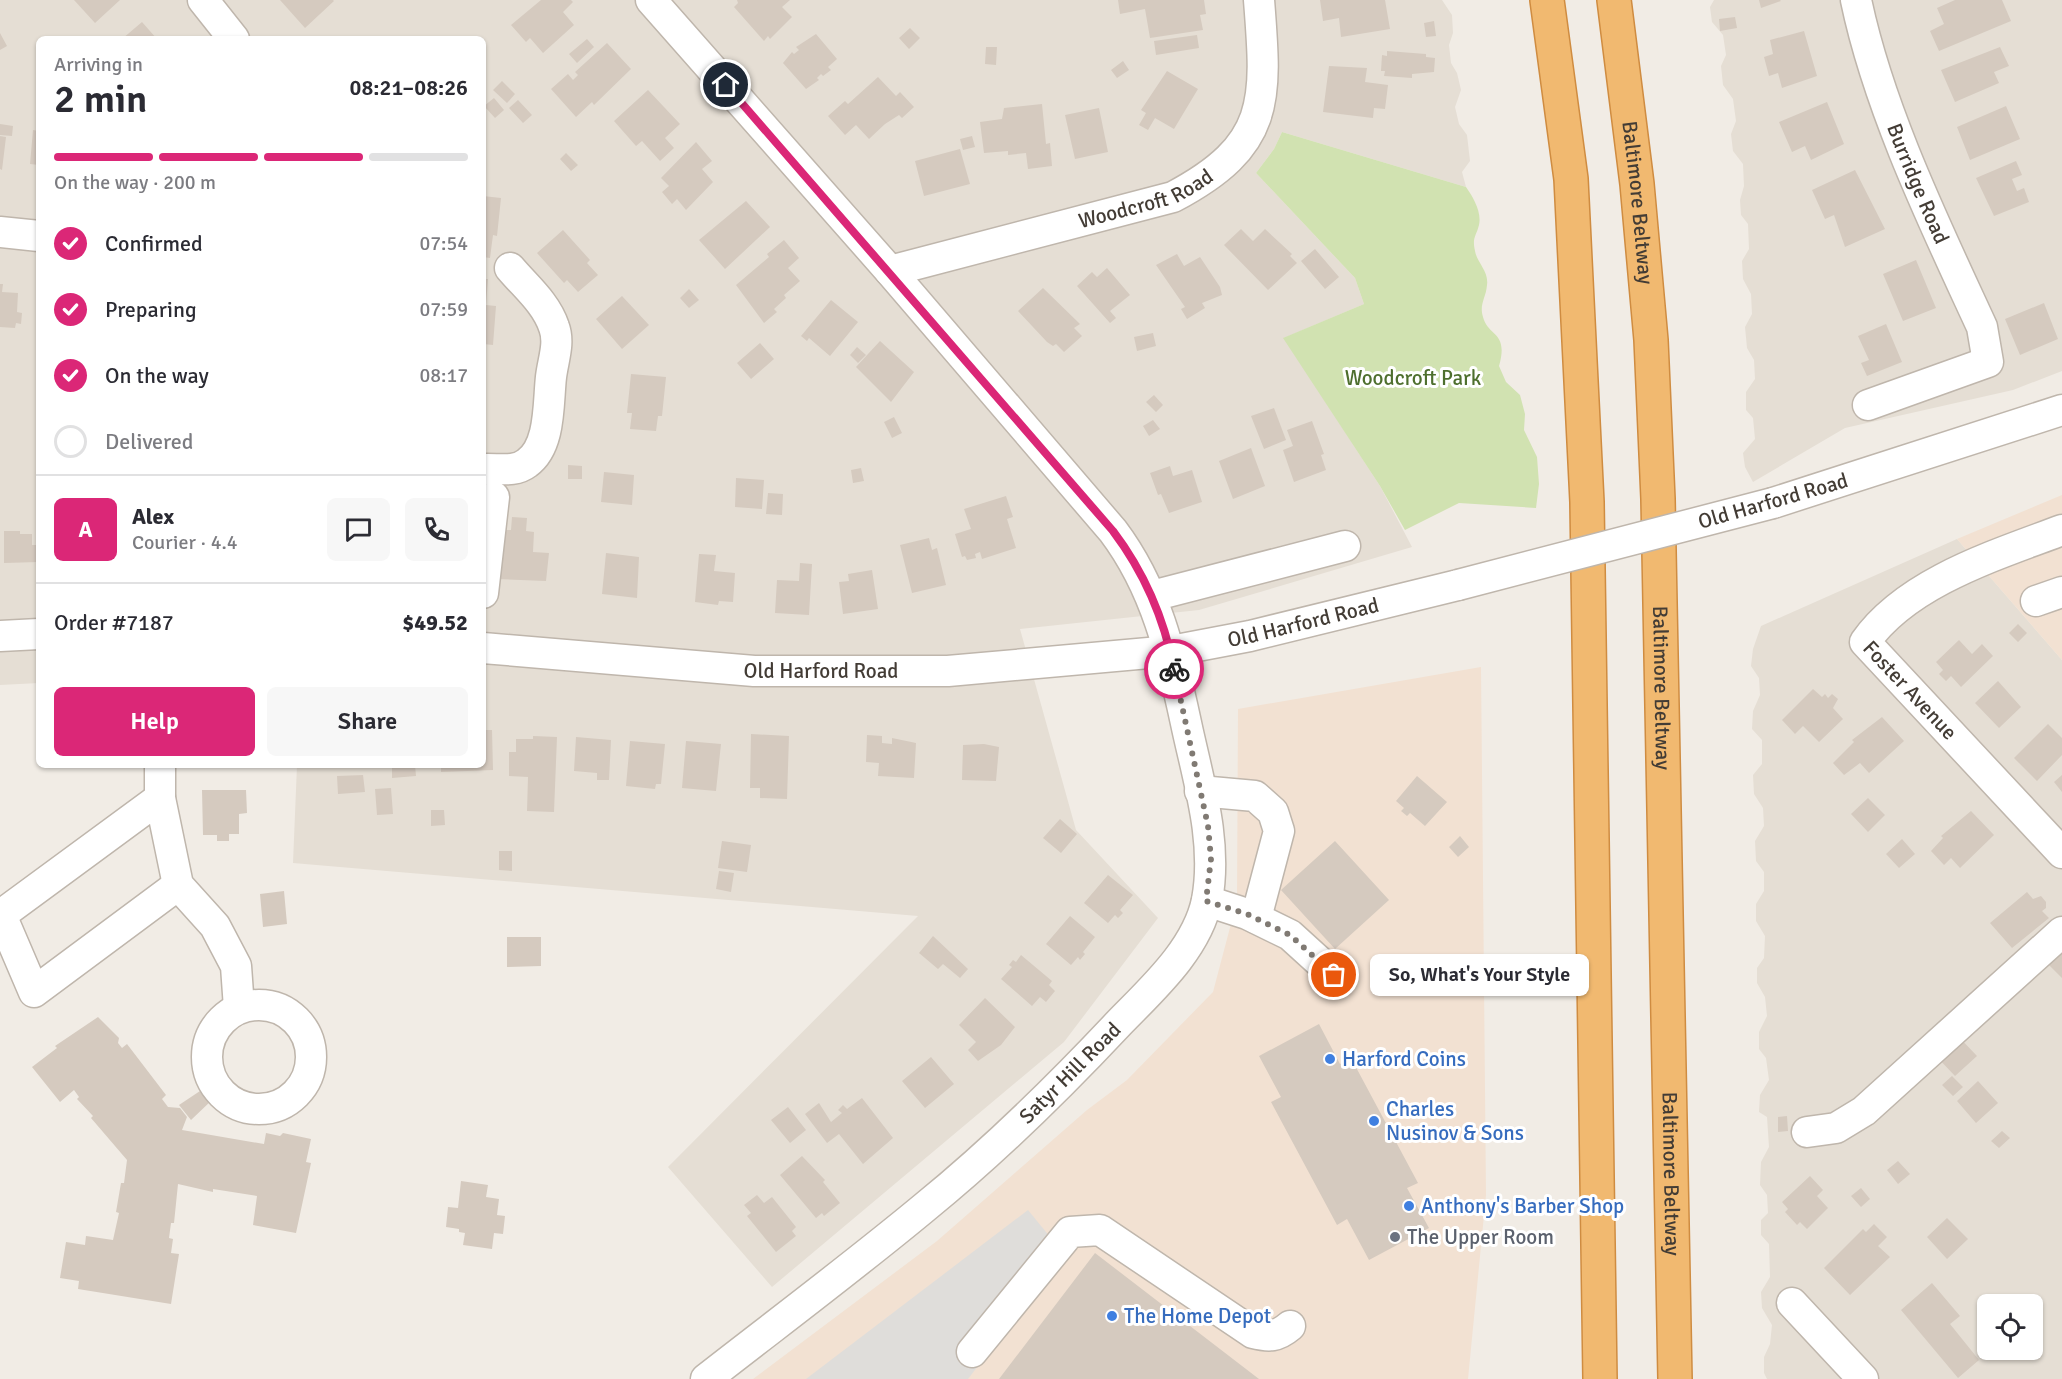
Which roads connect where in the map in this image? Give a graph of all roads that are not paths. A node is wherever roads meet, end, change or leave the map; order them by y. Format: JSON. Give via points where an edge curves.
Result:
{"nodes":[{"id":1,"x":203,"y":0,"type":"edge"},
{"id":2,"x":651,"y":0,"type":"edge"},
{"id":3,"x":1259,"y":0,"type":"edge"},
{"id":4,"x":1547,"y":0,"type":"edge"},
{"id":5,"x":1614,"y":0,"type":"edge"},
{"id":6,"x":1856,"y":0,"type":"edge"},
{"id":7,"x":232,"y":36,"type":"edge"},
{"id":8,"x":0,"y":232,"type":"edge"},
{"id":9,"x":36,"y":236,"type":"edge"},
{"id":10,"x":510,"y":268,"type":"dead end"},
{"id":11,"x":890,"y":271,"type":"junction"},
{"id":12,"x":1868,"y":405,"type":"dead end"},
{"id":13,"x":2062,"y":410,"type":"edge"},
{"id":14,"x":486,"y":469,"type":"edge"},
{"id":15,"x":494,"y":497,"type":"dead end"},
{"id":16,"x":2062,"y":530,"type":"edge"},
{"id":17,"x":1345,"y":546,"type":"dead end"},
{"id":18,"x":486,"y":567,"type":"edge"},
{"id":19,"x":1152,"y":596,"type":"junction"},
{"id":20,"x":36,"y":634,"type":"edge"},
{"id":21,"x":0,"y":636,"type":"edge"},
{"id":22,"x":486,"y":648,"type":"edge"},
{"id":23,"x":1171,"y":651,"type":"junction"},
{"id":24,"x":160,"y":768,"type":"edge"},
{"id":25,"x":1200,"y":791,"type":"junction"},
{"id":26,"x":160,"y":798,"type":"junction"},
{"id":27,"x":2062,"y":853,"type":"edge"},
{"id":28,"x":178,"y":885,"type":"junction"},
{"id":29,"x":1206,"y":901,"type":"junction"},
{"id":30,"x":1256,"y":918,"type":"junction"},
{"id":31,"x":2062,"y":932,"type":"edge"},
{"id":32,"x":1334,"y":975,"type":"dead end"},
{"id":33,"x":238,"y":1008,"type":"dead end"},
{"id":34,"x":1807,"y":1132,"type":"dead end"},
{"id":35,"x":1792,"y":1303,"type":"dead end"},
{"id":36,"x":1290,"y":1326,"type":"dead end"},
{"id":37,"x":972,"y":1352,"type":"dead end"},
{"id":38,"x":706,"y":1379,"type":"edge"},
{"id":39,"x":1600,"y":1379,"type":"edge"},
{"id":40,"x":1675,"y":1379,"type":"edge"},
{"id":41,"x":1863,"y":1379,"type":"edge"}],
"edges":[{"from":1,"to":7,"type":"street"},
{"from":2,"to":11,"type":"street","name":"Satyr Hill Road"},
{"from":3,"to":11,"type":"street","name":"Woodcroft Road","via":[[1262,100],[1249,135],[1223,166],[1173,197]]},
{"from":4,"to":39,"type":"highway","via":[[1571,179],[1587,490]]},
{"from":5,"to":40,"type":"highway","name":"Baltimore Beltway","via":[[1651,340],[1658,499]]},
{"from":6,"to":12,"type":"street","name":"Burridge Road","via":[[1865,43],[1884,96],[1982,327],[1988,362]]},
{"from":8,"to":9,"type":"street"},
{"from":10,"to":14,"type":"street","via":[[542,303],[554,327],[556,345],[548,415],[538,450],[530,462],[517,469]]},
{"from":11,"to":19,"type":"street","name":"Satyr Hill Road","via":[[1113,531],[1134,559]]},
{"from":13,"to":23,"type":"street","name":"Old Harford Road","bridge":true,"via":[[1773,503],[1458,585]]},
{"from":15,"to":18,"type":"street"},
{"from":16,"to":27,"type":"street","name":"Foster Avenue","via":[[1976,563],[1904,603],[1879,622],[1865,642]]},
{"from":17,"to":19,"type":"street"},
{"from":19,"to":23,"type":"street","name":"Satyr Hill Road"},
{"from":20,"to":21,"type":"street"},
{"from":22,"to":23,"type":"street","name":"Old Harford Road","via":[[754,671],[841,672],[948,671]]},
{"from":23,"to":25,"type":"street","name":"Satyr Hill Road"},
{"from":24,"to":26,"type":"street"},
{"from":25,"to":29,"type":"street","name":"Satyr Hill Road","via":[[1211,859]]},
{"from":25,"to":30,"type":"street","via":[[1256,796],[1273,812],[1279,831]]},
{"from":26,"to":28,"type":"street"},
{"from":26,"to":28,"type":"street","via":[[1,915],[34,992]]},
{"from":28,"to":33,"type":"street","via":[[215,926],[236,966]]},
{"from":29,"to":30,"type":"street"},
{"from":29,"to":38,"type":"street","name":"Satyr Hill Road","via":[[1190,942],[1169,968],[1026,1118],[926,1207]]},
{"from":30,"to":32,"type":"street","via":[[1290,935]]},
{"from":31,"to":34,"type":"street","via":[[1864,1112],[1836,1128]]},
{"from":35,"to":41,"type":"street"},
{"from":36,"to":37,"type":"street","via":[[1269,1337],[1253,1333],[1100,1230],[1070,1232]]}]}
